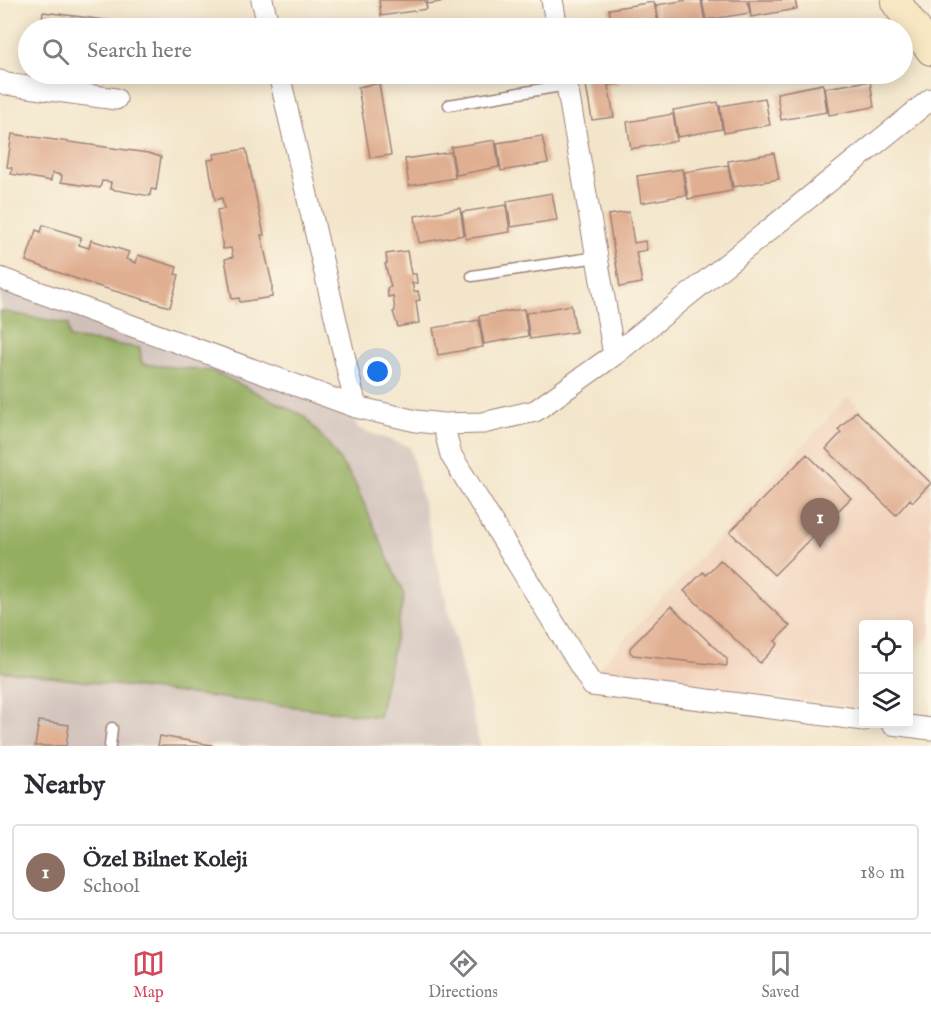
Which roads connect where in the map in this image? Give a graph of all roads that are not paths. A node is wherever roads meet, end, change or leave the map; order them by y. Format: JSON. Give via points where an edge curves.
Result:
{"nodes":[{"id":1,"x":262,"y":0,"type":"edge"},
{"id":2,"x":552,"y":0,"type":"edge"},
{"id":3,"x":895,"y":1,"type":"edge"},
{"id":4,"x":266,"y":18,"type":"edge"},
{"id":5,"x":555,"y":18,"type":"edge"},
{"id":6,"x":908,"y":18,"type":"edge"},
{"id":7,"x":0,"y":81,"type":"edge"},
{"id":8,"x":281,"y":84,"type":"edge"},
{"id":9,"x":547,"y":84,"type":"edge"},
{"id":10,"x":567,"y":84,"type":"edge"},
{"id":11,"x":116,"y":99,"type":"dead end"},
{"id":12,"x":931,"y":99,"type":"edge"},
{"id":13,"x":449,"y":105,"type":"dead end"},
{"id":14,"x":597,"y":257,"type":"junction"},
{"id":15,"x":472,"y":276,"type":"dead end"},
{"id":16,"x":0,"y":278,"type":"edge"},
{"id":17,"x":614,"y":355,"type":"junction"},
{"id":18,"x":356,"y":407,"type":"junction"},
{"id":19,"x":443,"y":424,"type":"junction"},
{"id":20,"x":859,"y":719,"type":"edge"},
{"id":21,"x":913,"y":726,"type":"edge"},
{"id":22,"x":112,"y":728,"type":"dead end"},
{"id":23,"x":931,"y":729,"type":"edge"},
{"id":24,"x":110,"y":746,"type":"edge"}],
"edges":[{"from":1,"to":4,"type":"street"},
{"from":2,"to":5,"type":"street"},
{"from":3,"to":6,"type":"street"},
{"from":7,"to":11,"type":"street"},
{"from":8,"to":18,"type":"street"},
{"from":9,"to":13,"type":"lane"},
{"from":10,"to":14,"type":"street"},
{"from":12,"to":17,"type":"street"},
{"from":14,"to":15,"type":"lane"},
{"from":14,"to":17,"type":"street"},
{"from":16,"to":18,"type":"street"},
{"from":17,"to":19,"type":"street","via":[[535,411],[483,423]]},
{"from":18,"to":19,"type":"street"},
{"from":19,"to":20,"type":"street","via":[[451,455],[592,684]]},
{"from":21,"to":23,"type":"street"},
{"from":22,"to":24,"type":"lane"}]}
